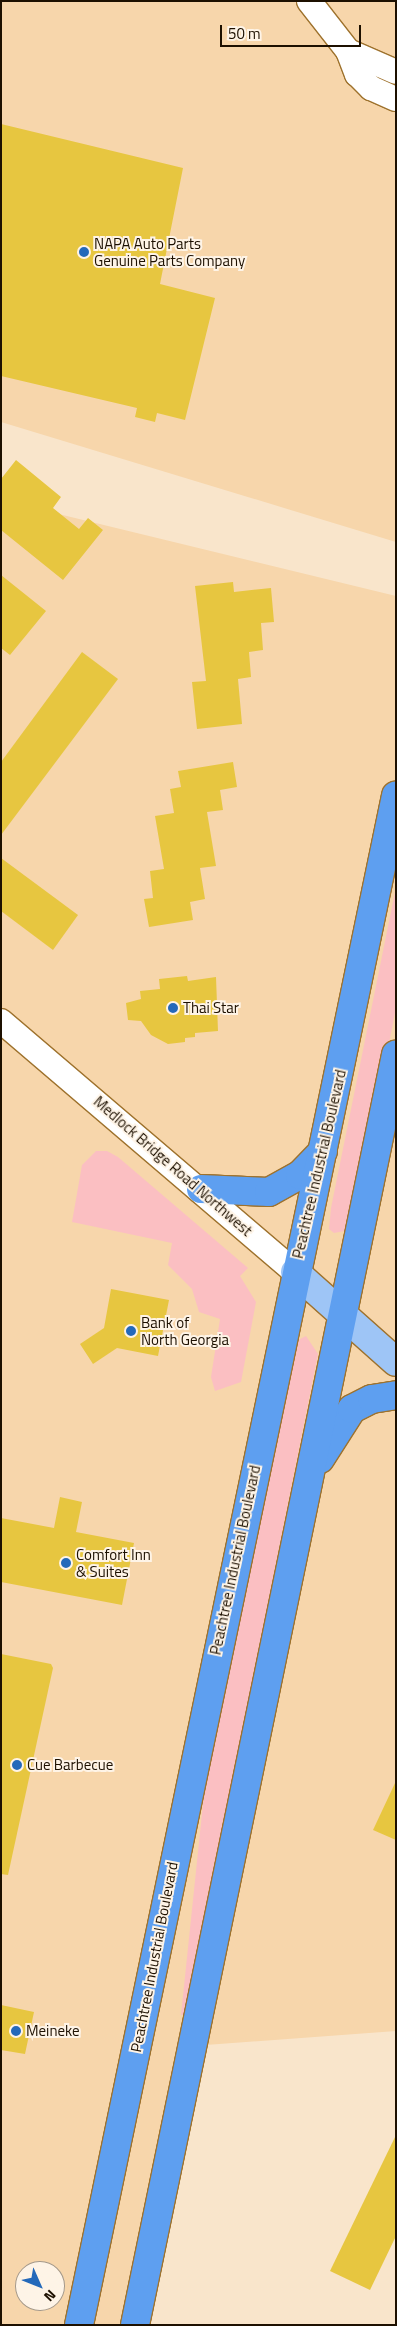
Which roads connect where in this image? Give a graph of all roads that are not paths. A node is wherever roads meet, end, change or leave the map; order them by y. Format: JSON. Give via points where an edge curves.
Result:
{"nodes":[{"id":1,"x":309,"y":1,"type":"edge"},
{"id":2,"x":348,"y":51,"type":"junction"},
{"id":3,"x":396,"y":72,"type":"edge"},
{"id":4,"x":396,"y":99,"type":"edge"},
{"id":5,"x":396,"y":796,"type":"edge"},
{"id":6,"x":1,"y":1021,"type":"edge"},
{"id":7,"x":396,"y":1056,"type":"edge"},
{"id":8,"x":323,"y":1151,"type":"junction"},
{"id":9,"x":201,"y":1189,"type":"junction"},
{"id":10,"x":295,"y":1272,"type":"junction"},
{"id":11,"x":343,"y":1314,"type":"junction"},
{"id":12,"x":396,"y":1362,"type":"edge"},
{"id":13,"x":396,"y":1396,"type":"edge"},
{"id":14,"x":307,"y":1482,"type":"junction"},
{"id":15,"x":79,"y":2325,"type":"edge"},
{"id":16,"x":136,"y":2325,"type":"edge"}],
"edges":[{"from":1,"to":2,"type":"street"},
{"from":2,"to":3,"type":"street"},
{"from":2,"to":4,"type":"street","via":[[357,74],[371,88]]},
{"from":5,"to":8,"type":"highway","name":"Peachtree Industrial Boulevard"},
{"from":6,"to":9,"type":"street","name":"Medlock Bridge Road Northwest"},
{"from":7,"to":11,"type":"highway"},
{"from":8,"to":9,"type":"highway","via":[[300,1176],[269,1192]]},
{"from":8,"to":10,"type":"highway","name":"Peachtree Industrial Boulevard"},
{"from":9,"to":10,"type":"street","name":"Medlock Bridge Road Northwest"},
{"from":10,"to":11,"type":"main road","name":"Medlock Bridge Road Northwest"},
{"from":10,"to":15,"type":"highway","name":"Peachtree Industrial Boulevard"},
{"from":11,"to":12,"type":"main road","name":"Medlock Bridge Road Northwest"},
{"from":11,"to":14,"type":"highway"},
{"from":13,"to":14,"type":"highway","via":[[372,1399],[352,1409]]},
{"from":14,"to":16,"type":"highway"}]}
